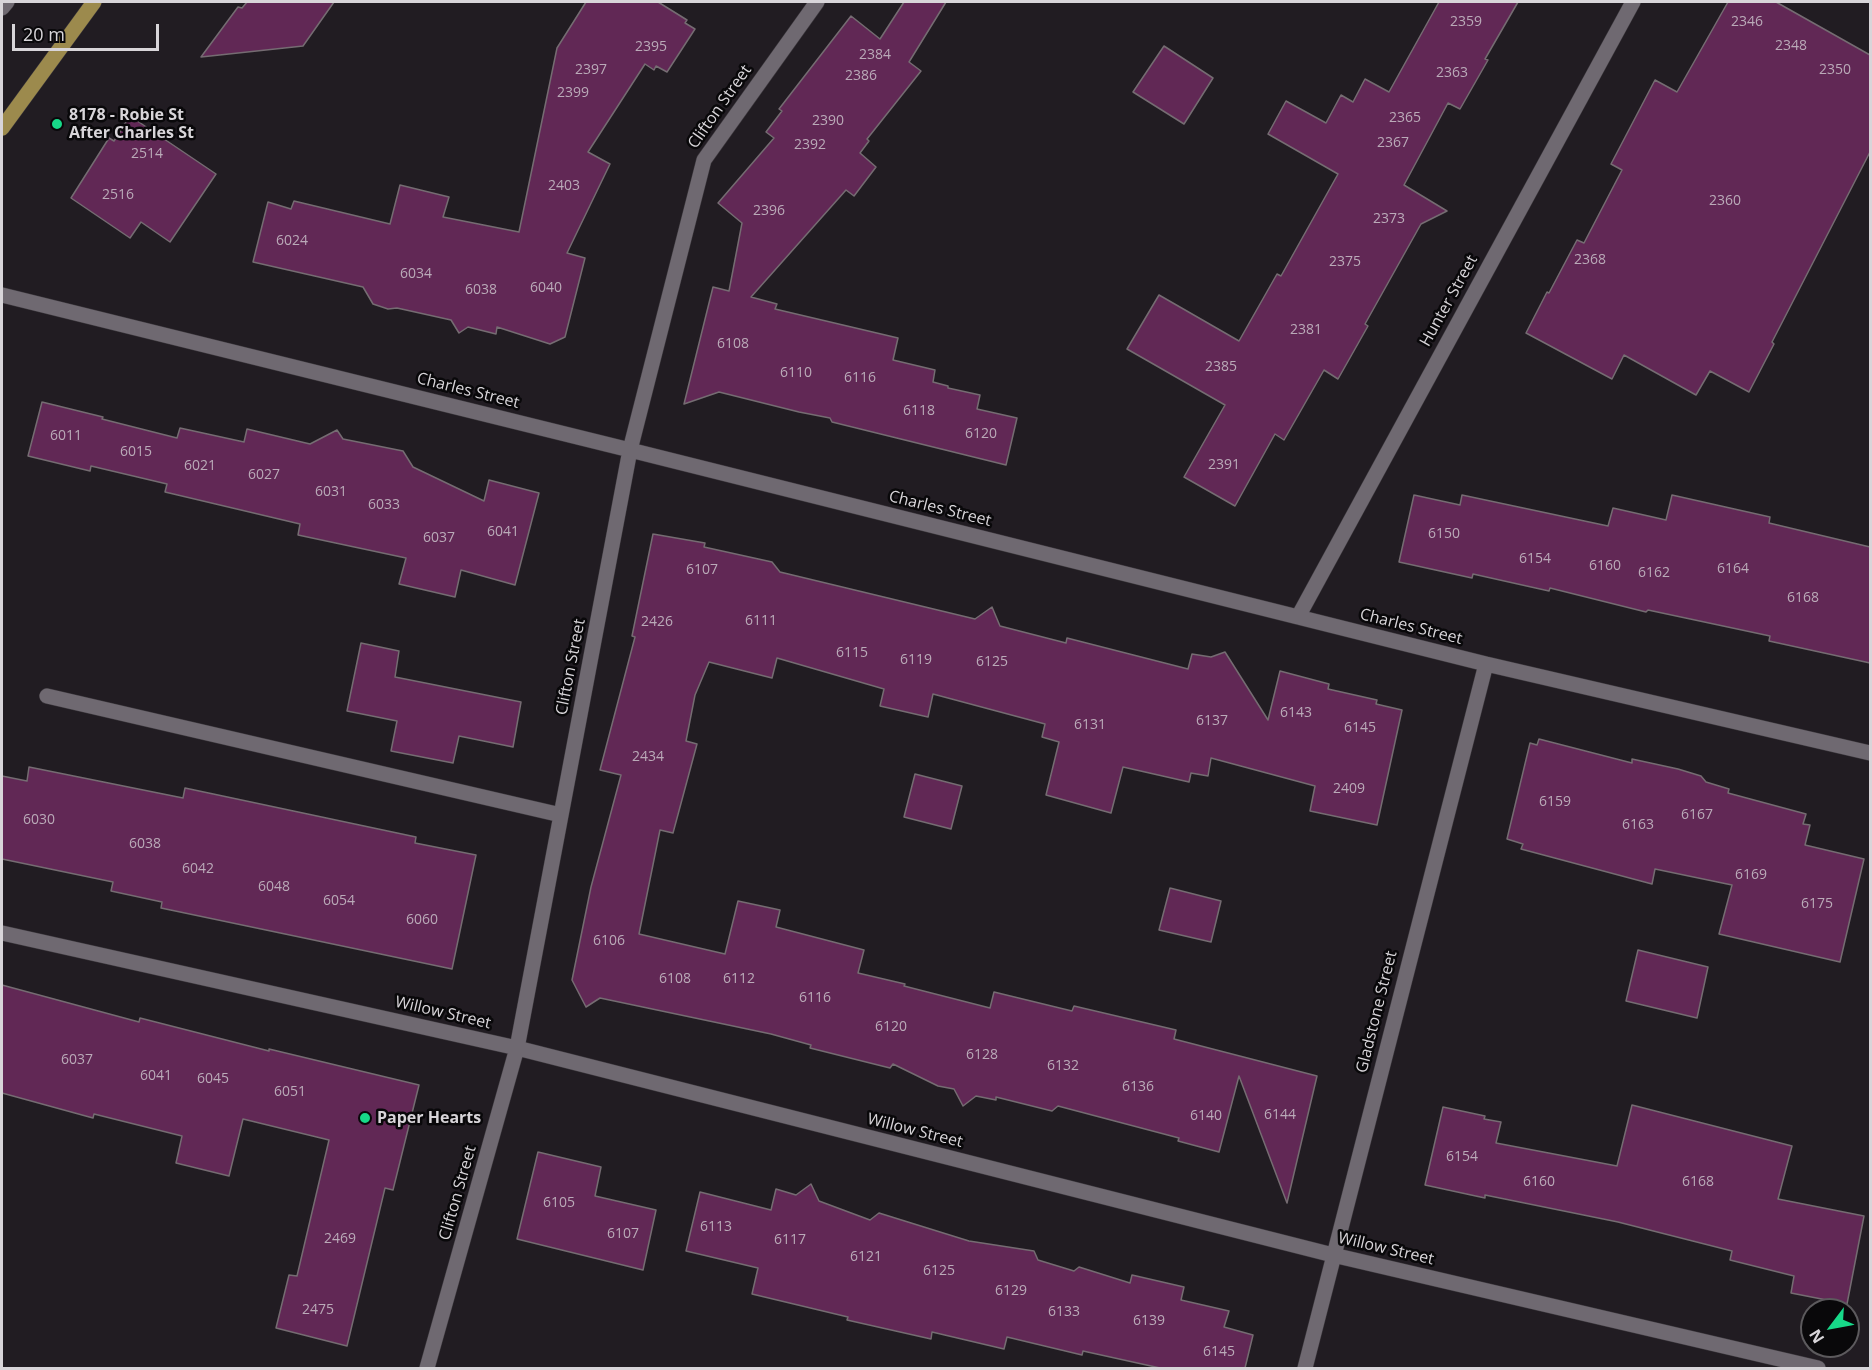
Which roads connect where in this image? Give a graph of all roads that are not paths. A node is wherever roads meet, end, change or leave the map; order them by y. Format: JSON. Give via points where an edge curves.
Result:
{"nodes":[{"id":1,"x":7,"y":2,"type":"edge"},
{"id":2,"x":94,"y":2,"type":"edge"},
{"id":3,"x":817,"y":2,"type":"edge"},
{"id":4,"x":1633,"y":2,"type":"edge"},
{"id":5,"x":2,"y":8,"type":"edge"},
{"id":6,"x":2,"y":128,"type":"edge"},
{"id":7,"x":2,"y":295,"type":"edge"},
{"id":8,"x":630,"y":450,"type":"junction"},
{"id":9,"x":1298,"y":617,"type":"junction"},
{"id":10,"x":1486,"y":664,"type":"junction"},
{"id":11,"x":47,"y":696,"type":"dead end"},
{"id":12,"x":1870,"y":753,"type":"edge"},
{"id":13,"x":561,"y":815,"type":"junction"},
{"id":14,"x":2,"y":933,"type":"edge"},
{"id":15,"x":517,"y":1048,"type":"junction"},
{"id":16,"x":1333,"y":1255,"type":"junction"},
{"id":17,"x":427,"y":1368,"type":"edge"},
{"id":18,"x":1305,"y":1368,"type":"edge"},
{"id":19,"x":1818,"y":1368,"type":"edge"}],
"edges":[{"from":1,"to":5,"type":"street"},
{"from":2,"to":6,"type":"main road"},
{"from":3,"to":8,"type":"street","name":"Clifton Street","via":[[704,160]]},
{"from":4,"to":9,"type":"street","name":"Hunter Street"},
{"from":7,"to":8,"type":"street","name":"Charles Street"},
{"from":8,"to":9,"type":"street","name":"Charles Street"},
{"from":8,"to":13,"type":"street","name":"Clifton Street"},
{"from":9,"to":10,"type":"street","name":"Charles Street"},
{"from":10,"to":12,"type":"street","name":"Charles Street"},
{"from":10,"to":16,"type":"street","name":"Gladstone Street"},
{"from":11,"to":13,"type":"street"},
{"from":13,"to":15,"type":"street","name":"Clifton Street"},
{"from":14,"to":15,"type":"street","name":"Willow Street"},
{"from":15,"to":16,"type":"street","name":"Willow Street"},
{"from":15,"to":17,"type":"street","name":"Clifton Street"},
{"from":16,"to":18,"type":"street","name":"Gladstone Street"},
{"from":16,"to":19,"type":"street","name":"Willow Street"}]}
